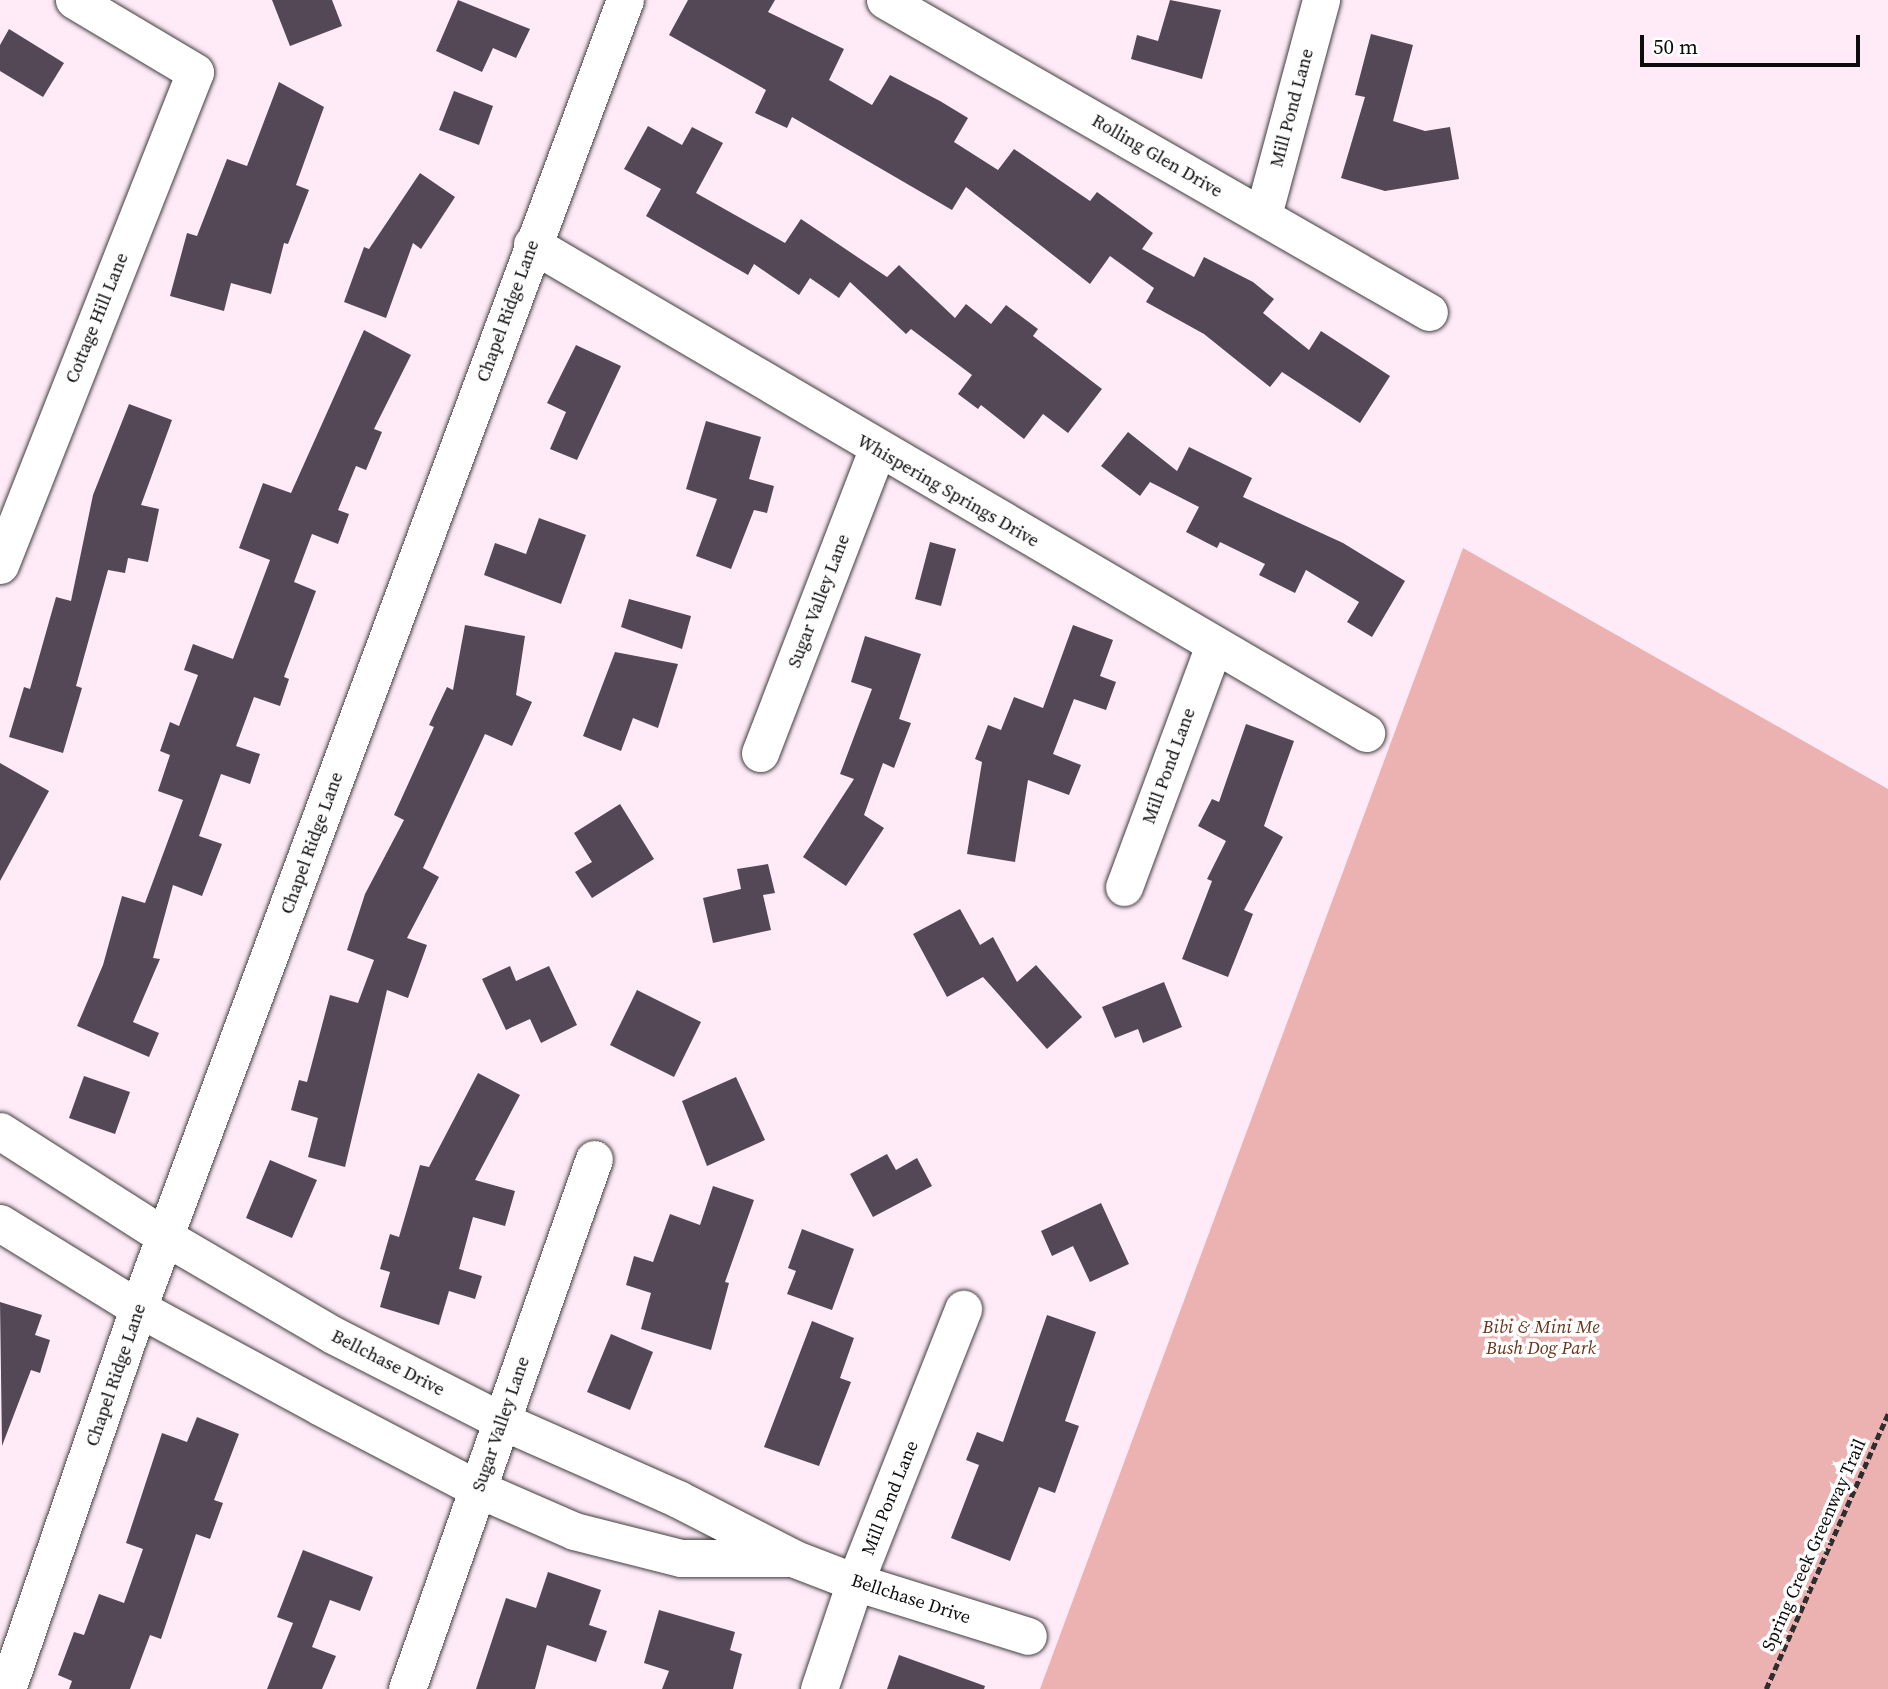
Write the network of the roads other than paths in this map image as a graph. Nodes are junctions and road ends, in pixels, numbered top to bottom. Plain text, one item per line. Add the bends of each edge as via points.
1 (74, 0) edge
2 (625, 0) edge
3 (1321, 0) edge
4 (901, 5) edge
5 (1263, 215) junction
6 (532, 244) junction
7 (1429, 312) dead end
8 (877, 450) junction
9 (0, 565) edge
10 (1214, 645) junction
11 (1366, 733) dead end
12 (760, 753) dead end
13 (1124, 887) dead end
14 (0, 1131) edge
15 (594, 1159) dead end
16 (0, 1223) edge
17 (167, 1238) junction
18 (138, 1308) junction
19 (963, 1309) dead end
20 (502, 1421) junction
21 (478, 1489) junction
22 (795, 1559) junction
23 (855, 1582) junction
24 (1028, 1636) dead end
25 (7, 1689) edge
26 (407, 1689) edge
27 (820, 1689) edge

1 - 9 street, Cottage Hill Lane via 195,72
2 - 6 street, Chapel Ridge Lane
3 - 5 street, Mill Pond Lane
4 - 5 street, Rolling Glen Drive
5 - 7 street, Rolling Glen Drive
6 - 8 street, Whispering Springs Drive
6 - 17 street, Chapel Ridge Lane
8 - 10 street, Whispering Springs Drive
8 - 12 street, Sugar Valley Lane
10 - 11 street, Whispering Springs Drive
10 - 13 street, Mill Pond Lane
14 - 17 street, Bellchase Drive
15 - 20 street, Sugar Valley Lane
16 - 18 street, Bellchase Drive
17 - 18 street, Chapel Ridge Lane
17 - 20 street, Bellchase Drive via 333,1335
18 - 21 street, Bellchase Drive
18 - 25 street, Chapel Ridge Lane
19 - 23 street, Mill Pond Lane
20 - 21 street, Sugar Valley Lane
20 - 22 street, Bellchase Drive via 678,1499
21 - 22 street, Bellchase Drive via 574,1531 681,1558
21 - 26 street, Sugar Valley Lane
22 - 23 street, Bellchase Drive
23 - 24 street, Bellchase Drive
23 - 27 street, Mill Pond Lane

